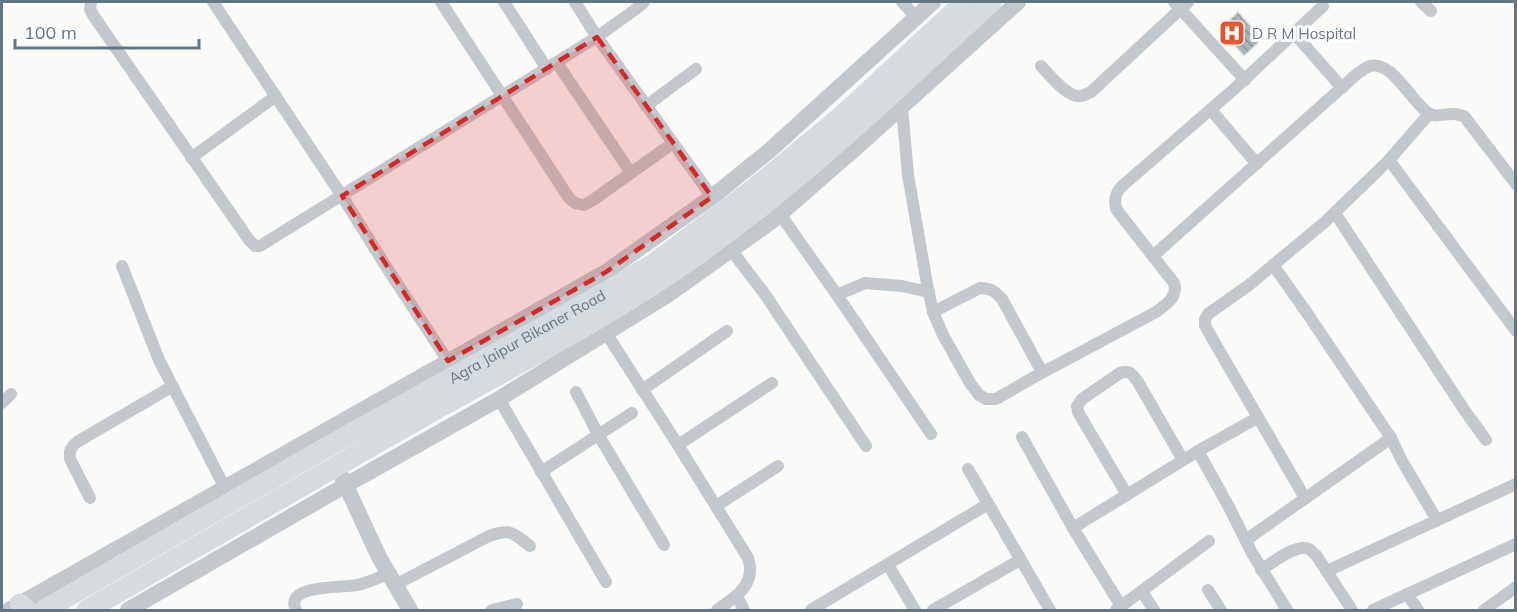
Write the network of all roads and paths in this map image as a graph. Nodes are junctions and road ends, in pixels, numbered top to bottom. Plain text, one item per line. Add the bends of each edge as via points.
1 (92, 2) edge
2 (213, 2) edge
3 (504, 2) edge
4 (575, 2) edge
5 (644, 2) edge
6 (902, 2) edge
7 (933, 2) edge
8 (965, 2) edge
9 (992, 2) edge
10 (1018, 2) edge
11 (1421, 2) edge
12 (445, 3) edge
13 (1181, 4) edge
14 (1323, 6) dead end
15 (1431, 11) dead end
16 (916, 17) junction
17 (1294, 33) junction
18 (597, 37) junction
19 (552, 66) junction
20 (1041, 66) dead end
21 (696, 69) dead end
22 (1245, 80) junction
23 (1342, 88) junction
24 (276, 96) junction
25 (503, 96) junction
26 (646, 105) junction
27 (902, 107) junction
28 (1211, 110) junction
29 (1429, 114) junction
30 (673, 143) junction
31 (191, 158) junction
32 (1389, 160) junction
33 (1257, 164) junction
34 (631, 173) junction
35 (1515, 184) edge
36 (342, 196) junction
37 (712, 197) junction
38 (1335, 213) junction
39 (780, 214) junction
40 (731, 250) junction
41 (1153, 256) junction
42 (1273, 265) junction
43 (122, 266) dead end
44 (929, 292) junction
45 (837, 295) junction
46 (933, 312) junction
47 (727, 331) dead end
48 (1515, 331) edge
49 (606, 333) junction
50 (448, 361) junction
51 (1042, 372) junction
52 (772, 383) dead end
53 (172, 386) junction
54 (413, 390) junction
55 (642, 390) junction
56 (576, 392) dead end
57 (499, 399) junction
58 (632, 413) dead end
59 (1257, 418) junction
60 (931, 434) dead end
61 (599, 435) junction
62 (1022, 437) dead end
63 (1391, 438) junction
64 (1486, 440) dead end
65 (678, 445) junction
66 (866, 446) dead end
67 (327, 447) junction
68 (1198, 451) junction
69 (1183, 460) junction
70 (337, 465) junction
71 (778, 466) dead end
72 (968, 470) dead end
73 (541, 472) junction
74 (1515, 484) edge
75 (346, 485) junction
76 (225, 488) junction
77 (1127, 495) junction
78 (90, 498) dead end
79 (1305, 498) junction
80 (988, 504) junction
81 (716, 506) junction
82 (1437, 520) junction
83 (1073, 528) junction
84 (1245, 540) junction
85 (1209, 541) dead end
86 (1515, 544) edge
87 (664, 545) dead end
88 (530, 546) dead end
89 (1020, 560) junction
90 (888, 565) junction
91 (1262, 570) junction
92 (1327, 572) junction
93 (392, 579) junction
94 (606, 582) dead end
95 (1515, 587) edge
96 (1208, 590) dead end
97 (1142, 592) junction
98 (1407, 594) junction
99 (737, 596) junction
100 (516, 604) dead end
101 (18, 608) edge
102 (1118, 608) edge
103 (44, 610) edge
104 (87, 610) edge
105 (128, 610) edge
106 (296, 610) edge
107 (410, 610) edge
108 (492, 610) edge
109 (717, 610) edge
110 (744, 610) edge
111 (811, 610) edge
112 (915, 610) edge
113 (933, 610) edge
114 (1050, 610) edge
115 (1154, 610) edge
116 (1221, 610) edge
117 (1287, 610) edge
118 (1352, 610) edge
119 (1373, 610) edge
120 (1418, 610) edge
121 (1484, 610) edge

1 - 31 street via 93,15
2 - 24 street
3 - 19 street
4 - 18 street
5 - 18 street
6 - 16 street
7 - 16 street
8 - 54 highway, Agra Jaipur Bikaner Road via 843,115 655,263
9 - 70 highway, Agra Jaipur Bikaner Road via 858,125 708,247 612,310
10 - 27 street
11 - 15 street
12 - 25 street
13 - 20 street via 1091,92 1072,96
13 - 22 street
14 - 17 street
16 - 37 street via 769,151
17 - 22 street
17 - 23 street
18 - 19 street
18 - 26 street
19 - 25 street
19 - 34 street
21 - 26 street
22 - 28 street
23 - 29 street via 1370,66 1380,66 1388,69
23 - 33 street
24 - 31 street
24 - 36 street
25 - 34 street via 575,203 584,205
25 - 36 street
26 - 30 street
27 - 39 street
27 - 44 street via 908,175
28 - 33 street
28 - 41 street via 1116,193 1116,209
29 - 32 street
29 - 35 street via 1464,116
30 - 34 street
30 - 37 street
31 - 36 street via 255,246
32 - 38 street
32 - 48 street
33 - 41 street
36 - 50 street
37 - 50 street via 606,272
38 - 42 street
38 - 64 street
39 - 40 street
39 - 45 street
40 - 49 street
40 - 66 street
41 - 51 street via 1176,288 1170,301
42 - 59 street via 1205,319 1205,326
42 - 63 street
43 - 53 street
44 - 45 street via 865,283
44 - 46 street
45 - 60 street
46 - 51 street via 980,288 988,288 1002,299
46 - 51 street via 970,383 986,399 996,399
47 - 55 street
49 - 55 street
49 - 57 street
50 - 54 street
52 - 65 street
53 - 76 street
53 - 78 street via 74,445 70,459
54 - 67 highway, Agra Jaipur Bikaner Road
54 - 76 street
55 - 65 street
56 - 61 street
57 - 73 street
57 - 75 street
58 - 61 street
59 - 68 street
59 - 79 street
61 - 73 street
61 - 87 street
62 - 83 street
63 - 79 street
63 - 82 street
65 - 81 street
67 - 70 street
67 - 103 highway, Agra Jaipur Bikaner Road
68 - 69 street
68 - 84 street
69 - 77 street
69 - 77 street via 1132,373 1120,373 1077,406
70 - 75 street
70 - 104 highway, Agra Jaipur Bikaner Road
71 - 81 street
72 - 80 street
73 - 94 street
74 - 82 street
75 - 93 street
75 - 105 street
76 - 101 street
77 - 83 street
79 - 84 street
80 - 89 street
80 - 90 street
81 - 99 street via 751,567 746,585
82 - 92 street
83 - 102 street
84 - 91 street
85 - 97 street
86 - 98 street
88 - 93 street via 513,533 500,532
89 - 113 street
89 - 114 street
90 - 111 street
90 - 112 street
91 - 92 street via 1292,550 1308,548
91 - 117 street
92 - 118 street
93 - 106 street via 304,593 296,597
93 - 107 street
95 - 121 street
96 - 116 street
97 - 102 street
97 - 115 street
98 - 119 street
98 - 120 street
99 - 109 street
99 - 110 street
100 - 108 street

